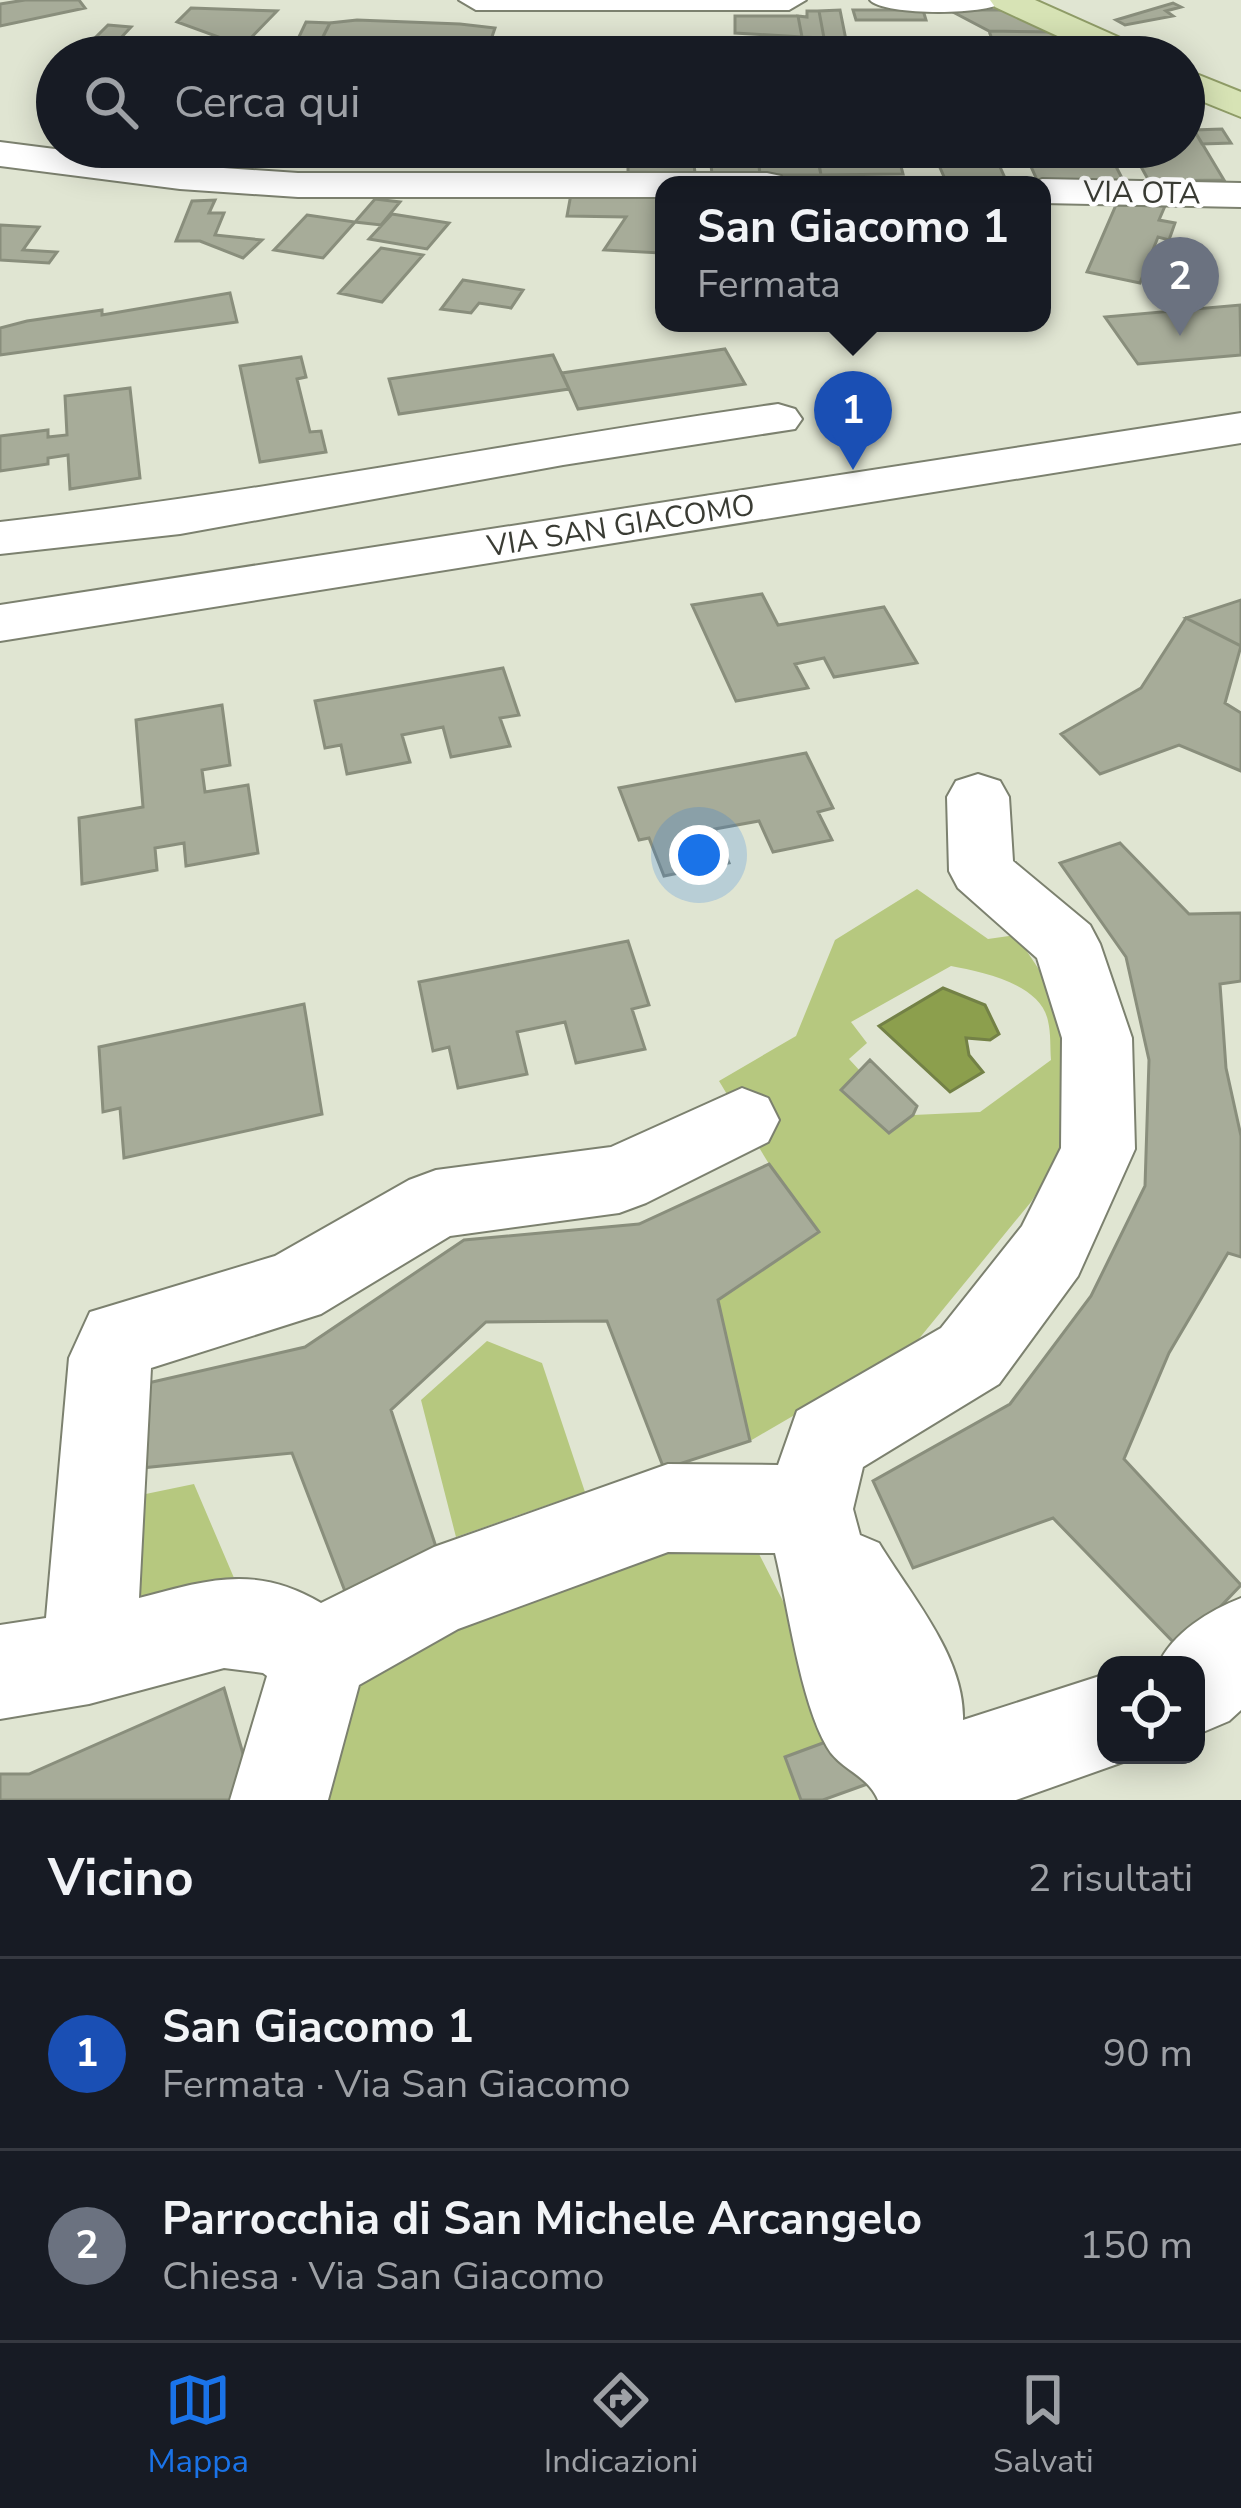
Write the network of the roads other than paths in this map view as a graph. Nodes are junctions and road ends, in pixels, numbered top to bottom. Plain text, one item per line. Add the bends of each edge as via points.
1 (476, 0) edge
2 (789, 0) edge
3 (887, 0) edge
4 (990, 0) edge
5 (1006, 0) edge
6 (1086, 36) edge
7 (1205, 91) edge
8 (1241, 106) edge
9 (0, 154) edge
10 (36, 154) edge
11 (235, 168) edge
12 (655, 185) edge
13 (1051, 191) edge
14 (1241, 195) edge
15 (778, 419) dead end
16 (1241, 428) edge
17 (0, 538) edge
18 (0, 623) edge
19 (978, 796) dead end
20 (742, 1120) dead end
21 (809, 1509) junction
22 (1241, 1644) edge
23 (320, 1655) junction
24 (88, 1658) junction
25 (0, 1672) edge
26 (1205, 1679) edge
27 (1097, 1725) edge
28 (920, 1780) edge
29 (279, 1800) edge

1 - 2 street
3 - 4 street
5 - 6 main road
7 - 8 main road
9 - 10 street
11 - 12 street via 298,185
13 - 14 street, VIA OTA
15 - 17 street via 180,518
16 - 18 street, VIA SAN GIACOMO
19 - 21 street via 982,871 1066,944 1097,1038 1098,1149 1050,1251 970,1357 827,1441
20 - 24 street via 619,1179 436,1204 293,1288 119,1339 110,1358
21 - 23 street via 668,1508 434,1592
21 - 28 street via 862,1717
22 - 26 street
23 - 24 street via 277,1629 224,1622
23 - 29 street
24 - 25 street
27 - 28 street

